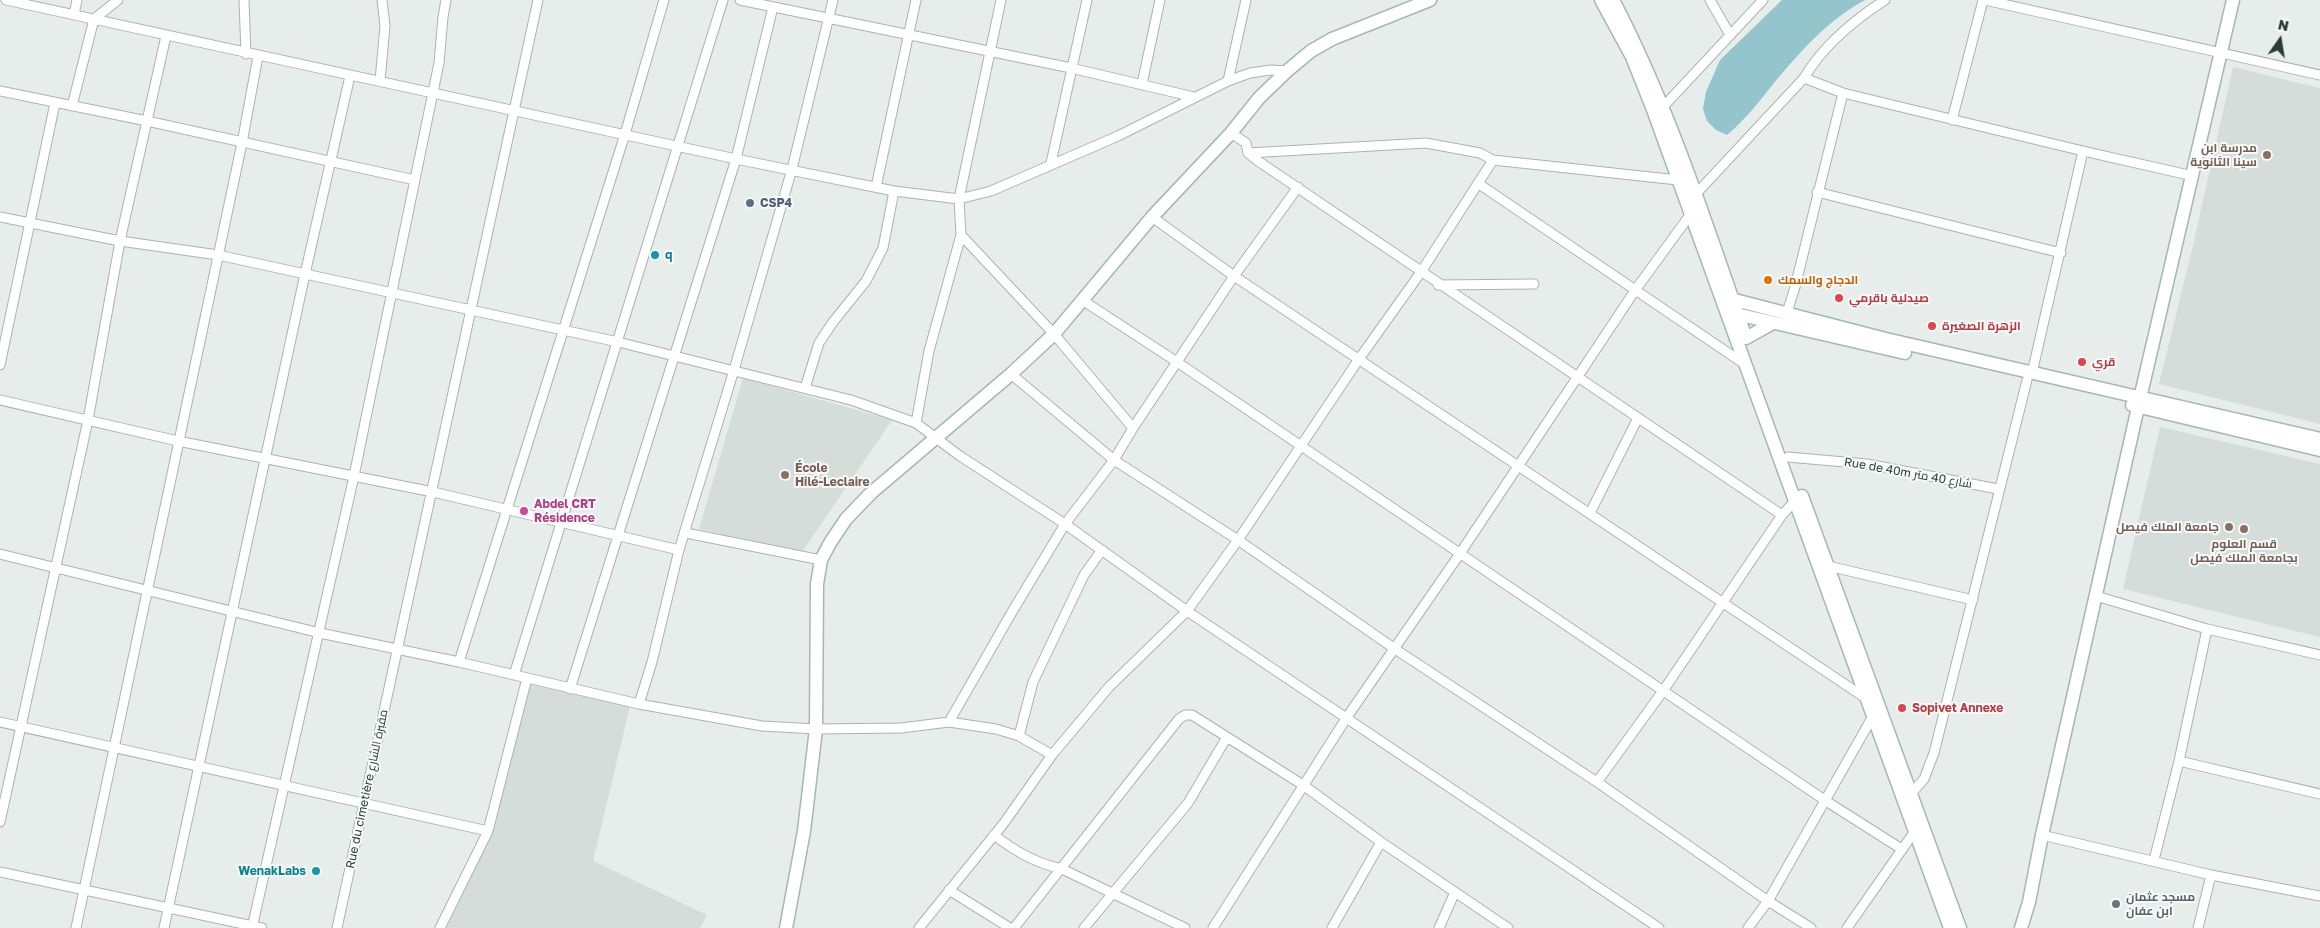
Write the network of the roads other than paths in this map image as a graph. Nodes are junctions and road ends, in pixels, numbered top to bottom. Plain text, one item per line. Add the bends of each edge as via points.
1 (6, 0) edge
2 (77, 0) edge
3 (118, 0) edge
4 (244, 0) edge
5 (382, 0) edge
6 (446, 0) edge
7 (538, 0) edge
8 (664, 0) edge
9 (723, 0) edge
10 (740, 0) edge
11 (832, 0) edge
12 (916, 0) edge
13 (1001, 0) edge
14 (1087, 0) edge
15 (1160, 0) edge
16 (1246, 0) edge
17 (1430, 0) edge
18 (1601, 0) edge
19 (1613, 0) edge
20 (1710, 0) edge
21 (1763, 0) edge
22 (1885, 0) edge
23 (1984, 0) edge
24 (2233, 0) edge
25 (773, 7) junction
26 (74, 15) junction
27 (828, 18) junction
28 (94, 19) junction
29 (1730, 35) junction
30 (166, 36) junction
31 (908, 36) junction
32 (990, 51) junction
33 (246, 54) junction
34 (2220, 54) junction
35 (258, 56) junction
36 (1072, 68) junction
37 (1287, 71) junction
38 (2320, 75) edge
39 (350, 76) junction
40 (1804, 78) junction
41 (380, 81) junction
42 (1228, 81) junction
43 (1142, 84) junction
44 (0, 92) edge
45 (432, 93) junction
46 (1843, 93) junction
47 (1194, 97) junction
48 (55, 103) junction
49 (72, 106) junction
50 (1663, 107) junction
51 (515, 110) junction
52 (1952, 120) junction
53 (148, 121) junction
54 (1231, 133) junction
55 (625, 134) junction
56 (242, 143) junction
57 (678, 146) junction
58 (2083, 151) junction
59 (1248, 153) junction
60 (736, 159) junction
61 (1493, 160) junction
62 (330, 161) junction
63 (1051, 163) junction
64 (792, 170) junction
65 (2193, 176) junction
66 (415, 180) junction
67 (1678, 180) junction
68 (1479, 184) junction
69 (876, 187) junction
70 (1298, 187) junction
71 (894, 191) junction
72 (1817, 192) junction
73 (1694, 196) junction
74 (959, 199) junction
75 (1690, 215) junction
76 (0, 217) edge
77 (1152, 217) junction
78 (29, 222) junction
79 (961, 235) junction
80 (120, 241) junction
81 (2061, 253) junction
82 (218, 256) junction
83 (1421, 272) junction
84 (305, 274) junction
85 (1234, 276) junction
86 (1438, 284) junction
87 (1534, 284) dead end
88 (1636, 289) junction
89 (392, 292) junction
90 (1727, 298) junction
91 (1082, 300) junction
92 (472, 310) junction
93 (1732, 313) junction
94 (1787, 313) junction
95 (1773, 323) junction
96 (563, 331) junction
97 (1054, 334) junction
98 (1746, 338) junction
99 (618, 342) junction
100 (675, 355) junction
101 (1359, 359) junction
102 (1177, 362) junction
103 (0, 364) edge
104 (1746, 365) junction
105 (734, 370) junction
106 (1011, 374) junction
107 (1577, 376) junction
108 (2029, 376) junction
109 (805, 388) junction
110 (0, 400) edge
111 (2139, 403) junction
112 (1638, 418) junction
113 (88, 420) junction
114 (916, 423) junction
115 (1133, 428) junction
116 (937, 437) junction
117 (2320, 439) edge
118 (178, 441) junction
119 (1301, 446) junction
120 (2320, 450) edge
121 (1788, 457) junction
122 (265, 460) junction
123 (1114, 460) junction
124 (1518, 466) junction
125 (354, 476) junction
126 (1998, 489) junction
127 (433, 492) junction
128 (1795, 501) junction
129 (506, 510) junction
130 (1590, 513) junction
131 (1782, 515) junction
132 (561, 524) junction
133 (1065, 524) junction
134 (686, 533) junction
135 (618, 536) junction
136 (1238, 540) junction
137 (679, 550) junction
138 (1102, 550) junction
139 (0, 554) edge
140 (1459, 555) junction
141 (821, 560) junction
142 (55, 566) junction
143 (1828, 566) junction
144 (147, 590) junction
145 (2096, 596) junction
146 (1973, 600) junction
147 (1724, 602) junction
148 (232, 610) junction
149 (1187, 611) junction
150 (2207, 629) junction
151 (320, 633) junction
152 (1395, 649) junction
153 (398, 650) junction
154 (2320, 655) edge
155 (459, 662) junction
156 (514, 675) junction
157 (526, 678) junction
158 (570, 690) junction
159 (1663, 691) junction
160 (1867, 699) junction
161 (639, 704) junction
162 (1873, 716) junction
163 (1347, 717) junction
164 (0, 722) edge
165 (949, 722) junction
166 (20, 727) junction
167 (816, 729) junction
168 (1019, 736) junction
169 (1227, 737) junction
170 (113, 747) junction
171 (1052, 755) junction
172 (2180, 761) junction
173 (198, 766) junction
174 (1597, 782) junction
175 (1304, 785) junction
176 (284, 786) junction
177 (1911, 794) junction
178 (2320, 794) edge
179 (1826, 801) junction
180 (363, 804) junction
181 (0, 822) edge
182 (488, 831) junction
183 (1915, 831) junction
184 (994, 835) junction
185 (2042, 835) junction
186 (1381, 842) junction
187 (1900, 848) junction
188 (2154, 860) junction
189 (1062, 869) junction
190 (0, 872) edge
191 (2211, 875) junction
192 (949, 890) junction
193 (84, 891) junction
194 (1455, 892) junction
195 (1112, 895) junction
196 (2320, 896) edge
197 (1768, 901) junction
198 (168, 907) junction
199 (2028, 907) junction
200 (256, 927) edge
201 (76, 928) edge
202 (164, 928) edge
203 (338, 928) edge
204 (440, 928) edge
205 (786, 928) edge
206 (919, 928) edge
207 (1012, 928) edge
208 (1084, 928) edge
209 (1185, 928) edge
210 (1213, 928) edge
211 (1332, 928) edge
212 (1439, 928) edge
213 (1508, 928) edge
214 (1659, 928) edge
215 (1748, 928) edge
216 (1811, 928) edge
217 (1846, 928) edge
218 (1950, 928) edge
219 (1960, 928) edge
220 (2021, 928) edge
221 (2026, 928) edge
222 (2198, 928) edge

1 - 26 street
2 - 26 street
3 - 28 street
4 - 33 street
5 - 41 street via 385,26
6 - 45 street
7 - 51 street, Rue du cimetière مقبرة الشارع
8 - 55 street
9 - 57 street
10 - 25 street
11 - 27 street
12 - 31 street
13 - 32 street
14 - 36 street
15 - 43 street
16 - 42 street
17 - 37 street via 1332,39
18 - 67 street via 1632,56
19 - 50 street via 1634,39
20 - 29 street
21 - 29 street
22 - 40 street via 1863,14 1832,42
23 - 34 street
23 - 52 street
24 - 34 street
25 - 27 street
25 - 60 street
26 - 28 street
27 - 31 street
27 - 64 street
28 - 30 street
28 - 49 street
29 - 50 street
30 - 33 street
30 - 53 street
31 - 32 street
31 - 69 street
32 - 36 street
32 - 74 street
33 - 35 street
34 - 38 street
34 - 65 street
35 - 39 street
35 - 56 street
36 - 43 street
36 - 63 street
37 - 42 street via 1250,73
37 - 54 street via 1259,98
39 - 41 street
39 - 62 street
40 - 46 street
40 - 73 street
41 - 45 street
42 - 47 street
43 - 47 street
44 - 48 street
45 - 51 street
45 - 66 street
46 - 52 street
46 - 72 street
47 - 63 street via 1118,136
48 - 49 street
48 - 78 street
49 - 53 street
50 - 73 street
51 - 55 street
51 - 92 street, Rue du cimetière مقبرة الشارع
52 - 58 street
53 - 56 street
53 - 80 street
54 - 59 street via 1246,144
54 - 77 street
55 - 57 street
55 - 96 street
56 - 62 street
56 - 82 street
57 - 60 street
57 - 99 street
58 - 65 street
58 - 81 street
59 - 61 street via 1426,143 1480,153
59 - 70 street
60 - 64 street
60 - 100 street
61 - 67 street
61 - 68 street
62 - 66 street
62 - 84 street
63 - 74 street via 991,191
64 - 69 street
64 - 105 street
65 - 111 street
66 - 89 street
67 - 75 street
68 - 83 street
68 - 88 street
69 - 71 street
70 - 83 street
70 - 85 street
71 - 74 street
71 - 109 street via 883,248 866,281 819,343
72 - 81 street
72 - 94 street
73 - 90 street
74 - 79 street
75 - 88 street
75 - 90 street
76 - 78 street
77 - 85 street
77 - 91 street
78 - 80 street
78 - 103 street
79 - 97 street
79 - 114 street via 928,351
80 - 82 street
80 - 113 street
81 - 108 street
82 - 84 street
82 - 118 street
83 - 86 street
83 - 101 street
84 - 89 street
84 - 122 street
85 - 101 street
85 - 102 street
86 - 87 street
86 - 107 street
88 - 104 street
88 - 107 street
89 - 92 street
89 - 125 street
90 - 93 street
90 - 94 street
91 - 97 street
91 - 102 street
92 - 96 street
92 - 127 street, Rue du cimetière مقبرة الشارع
93 - 95 street
93 - 98 street
93 - 104 street
94 - 108 street
95 - 98 street
95 - 108 street
96 - 99 street
96 - 129 street
97 - 106 street
97 - 115 street
98 - 121 street
99 - 100 street
99 - 132 street
100 - 105 street
100 - 135 street
101 - 119 street
101 - 124 street
102 - 115 street
102 - 119 street
104 - 128 street
105 - 109 street
105 - 134 street
106 - 116 street
106 - 123 street
107 - 112 street
107 - 124 street
108 - 111 street
108 - 126 street
109 - 114 street
110 - 113 street
111 - 117 street
111 - 120 street
111 - 145 street
112 - 130 street
112 - 131 street
113 - 118 street
113 - 142 street
114 - 116 street
115 - 123 street
116 - 133 street via 960,456
116 - 141 street via 860,503
118 - 122 street
118 - 144 street
119 - 136 street
119 - 140 street
121 - 126 street, Rue de 40m شارع 40 متر via 1867,464
121 - 143 street
122 - 125 street
122 - 148 street
123 - 133 street
123 - 136 street
124 - 130 street
124 - 140 street
125 - 127 street
125 - 151 street
126 - 146 street
127 - 129 street
127 - 153 street, Rue du cimetière مقبرة الشارع
128 - 131 street
128 - 160 street
129 - 132 street
129 - 155 street
130 - 147 street
131 - 147 street
132 - 135 street
132 - 156 street
133 - 138 street
133 - 165 street
134 - 137 street
134 - 141 street
135 - 137 street
135 - 158 street
136 - 149 street
136 - 152 street
137 - 161 street
138 - 149 street
138 - 168 street via 1084,575 1032,682
139 - 142 street
140 - 152 street
140 - 159 street
141 - 167 street via 817,584
142 - 144 street
142 - 166 street
143 - 146 street
143 - 177 street
144 - 148 street
144 - 170 street
145 - 150 street
145 - 185 street
146 - 177 street via 1934,753 1924,779
147 - 159 street
147 - 160 street
148 - 151 street
148 - 173 street
149 - 163 street
149 - 171 street via 1109,687
150 - 154 street
150 - 172 street
151 - 153 street
151 - 176 street
152 - 163 street
152 - 174 street
153 - 155 street
153 - 180 street, Rue du cimetière مقبرة الشارع
155 - 156 street
156 - 157 street
157 - 158 street
157 - 182 street
158 - 161 street
159 - 174 street
159 - 179 street
160 - 162 street
161 - 167 street via 762,726
162 - 179 street
162 - 183 street
163 - 175 street
163 - 214 street
164 - 166 street
165 - 167 street via 902,728
165 - 168 street
166 - 170 street
166 - 181 street
167 - 205 street via 804,831
168 - 171 street
169 - 175 street
169 - 189 street via 1192,715 1179,719
169 - 195 street via 1188,803
170 - 173 street
170 - 193 street
171 - 184 street
172 - 178 street
172 - 188 street
173 - 176 street
173 - 198 street
174 - 197 street
175 - 186 street
175 - 210 street
176 - 180 street
176 - 200 street
177 - 219 street
179 - 187 street
179 - 197 street
180 - 182 street
180 - 203 street, Rue du cimetière مقبرة الشارع
182 - 204 street
183 - 187 street
183 - 218 street
184 - 189 street via 1017,852 1043,865
184 - 192 street
185 - 188 street
185 - 199 street
186 - 194 street
186 - 211 street
187 - 217 street
188 - 191 street
189 - 195 street
189 - 207 street
190 - 193 street
191 - 196 street
191 - 222 street
192 - 206 street
192 - 207 street
193 - 198 street
193 - 201 street
194 - 212 street
194 - 213 street
195 - 208 street
195 - 209 street
197 - 215 street
197 - 216 street
198 - 200 street
198 - 202 street
199 - 220 street
199 - 221 street

